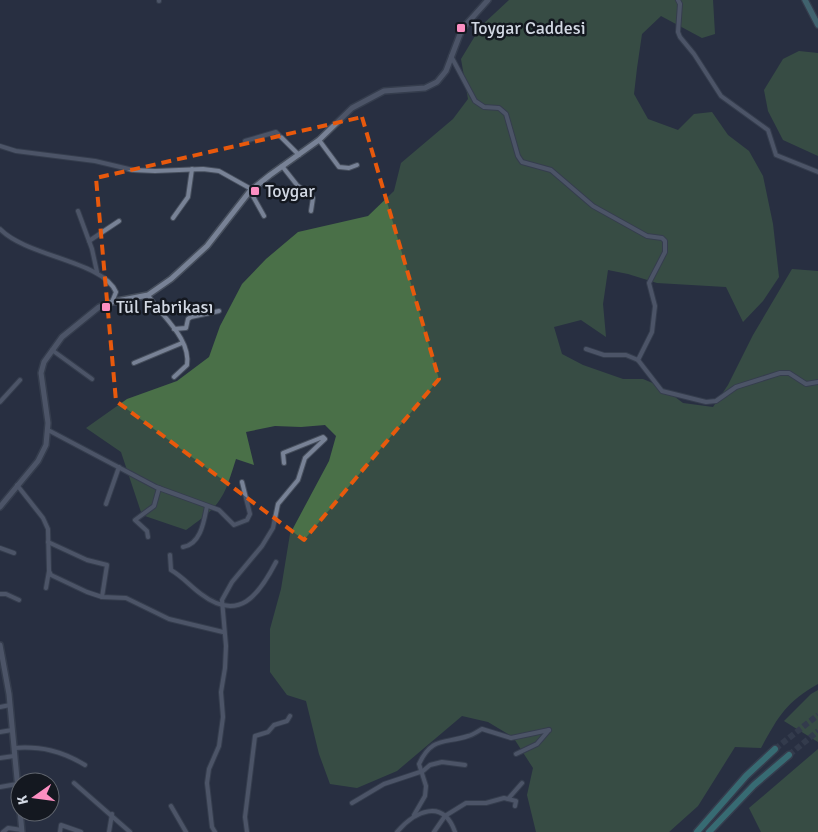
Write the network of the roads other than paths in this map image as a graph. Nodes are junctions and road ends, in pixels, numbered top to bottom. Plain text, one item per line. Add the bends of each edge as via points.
1 (488, 0) edge
2 (678, 0) edge
3 (805, 0) edge
4 (818, 25) edge
5 (451, 56) junction
6 (319, 140) junction
7 (245, 141) dead end
8 (0, 146) edge
9 (299, 155) junction
10 (357, 165) dead end
11 (282, 166) junction
12 (192, 169) junction
13 (818, 172) edge
14 (251, 190) junction
15 (78, 211) dead end
16 (310, 211) dead end
17 (264, 216) dead end
18 (173, 218) dead end
19 (119, 221) dead end
20 (0, 229) edge
21 (89, 241) junction
22 (97, 272) junction
23 (148, 295) junction
24 (112, 302) junction
25 (219, 311) dead end
26 (174, 329) junction
27 (182, 342) junction
28 (586, 349) dead end
29 (52, 350) junction
30 (638, 360) junction
31 (134, 362) dead end
32 (174, 377) dead end
33 (92, 379) dead end
34 (20, 380) dead end
35 (818, 382) edge
36 (0, 402) edge
37 (48, 430) junction
38 (284, 463) dead end
39 (119, 467) junction
40 (242, 482) dead end
41 (16, 485) junction
42 (159, 488) junction
43 (106, 504) dead end
44 (207, 506) junction
45 (0, 507) edge
46 (148, 537) dead end
47 (48, 542) junction
48 (183, 547) dead end
49 (0, 548) edge
50 (14, 553) dead end
51 (170, 555) dead end
52 (276, 562) dead end
53 (48, 571) junction
54 (46, 588) dead end
55 (0, 594) edge
56 (102, 597) junction
57 (19, 600) dead end
58 (221, 606) junction
59 (224, 632) junction
60 (0, 645) edge
61 (10, 705) junction
62 (0, 707) edge
63 (290, 716) dead end
64 (12, 730) junction
65 (0, 732) edge
66 (14, 748) junction
67 (775, 749) tunnel mouth
68 (516, 754) dead end
69 (789, 755) tunnel mouth
70 (14, 756) junction
71 (0, 758) edge
72 (85, 765) dead end
73 (465, 765) dead end
74 (16, 772) edge
75 (420, 772) junction
76 (74, 782) dead end
77 (522, 783) dead end
78 (508, 799) junction
79 (352, 803) dead end
80 (171, 806) dead end
81 (515, 806) dead end
82 (112, 814) junction
83 (414, 815) junction
84 (445, 816) junction
85 (22, 831) edge
86 (3, 832) edge
87 (60, 832) edge
88 (82, 832) edge
89 (109, 832) edge
90 (130, 832) edge
91 (186, 832) edge
92 (215, 832) edge
93 (247, 832) edge
94 (398, 832) edge
95 (434, 832) edge
96 (455, 832) edge
97 (697, 832) edge
98 (709, 832) edge

1 - 5 main road via 462,28
2 - 13 street via 680,37 721,96 768,130 776,155
3 - 4 main road
5 - 6 main road via 444,75 434,85 371,96 352,108
5 - 30 street via 475,101 484,107 499,108 506,114 522,162 551,170 593,206 644,235 665,241 665,252 649,283 655,306 652,332
6 - 9 main road
6 - 10 street via 339,167
7 - 9 street via 276,132
8 - 12 street via 133,170
9 - 11 main road
11 - 14 main road
11 - 16 street via 313,198
12 - 14 street via 219,171
12 - 18 street via 188,197
14 - 17 street
14 - 23 main road via 207,246
15 - 21 street
19 - 21 street
20 - 22 street via 16,242
21 - 22 street
22 - 24 street via 114,287
23 - 24 main road
23 - 26 street
24 - 29 main road via 77,324
25 - 26 street via 191,317 186,328
26 - 27 street
27 - 31 street
27 - 32 street via 187,351 187,365
28 - 30 street
29 - 33 street
29 - 37 main road via 43,365 41,378
30 - 35 street via 662,391 709,403 736,387 780,374 790,373 806,384
34 - 36 street
37 - 39 street
37 - 41 main road via 40,457
38 - 58 street via 283,453 323,437 325,439 305,458 298,480 278,504 273,528 225,592
39 - 42 street
39 - 43 street
40 - 44 street via 250,509 247,520 234,525 223,512
41 - 45 main road
41 - 47 street via 44,518
42 - 44 street
42 - 46 street via 154,506 135,520 147,531
44 - 48 street via 197,538
47 - 53 street
47 - 56 street via 87,560 107,565
49 - 50 street
51 - 58 street via 171,570
52 - 58 street via 259,592 249,602
53 - 54 street
53 - 56 street
55 - 57 street
56 - 59 street via 126,598 169,619
58 - 59 street
59 - 92 street via 223,716 219,746 207,783
60 - 61 main road
61 - 62 street
61 - 64 main road
63 - 93 street via 287,722 254,736 245,817
64 - 65 street
64 - 66 main road
66 - 70 main road
66 - 72 street via 46,749 66,754
67 - 97 highway via 746,776
68 - 75 street via 537,744 549,730 511,738 482,729 470,736 444,740 426,753 418,764
69 - 98 highway via 754,785
70 - 71 street
70 - 74 main road
73 - 75 street via 437,762
75 - 79 street via 384,784
75 - 83 street via 426,796
76 - 82 street
77 - 78 street
78 - 81 street via 516,801
78 - 84 street via 466,803
80 - 91 street
82 - 89 street
82 - 90 street
83 - 84 street via 432,812
83 - 94 street
84 - 95 street
84 - 96 street
85 - 86 street via 8,828
87 - 88 street via 61,825

